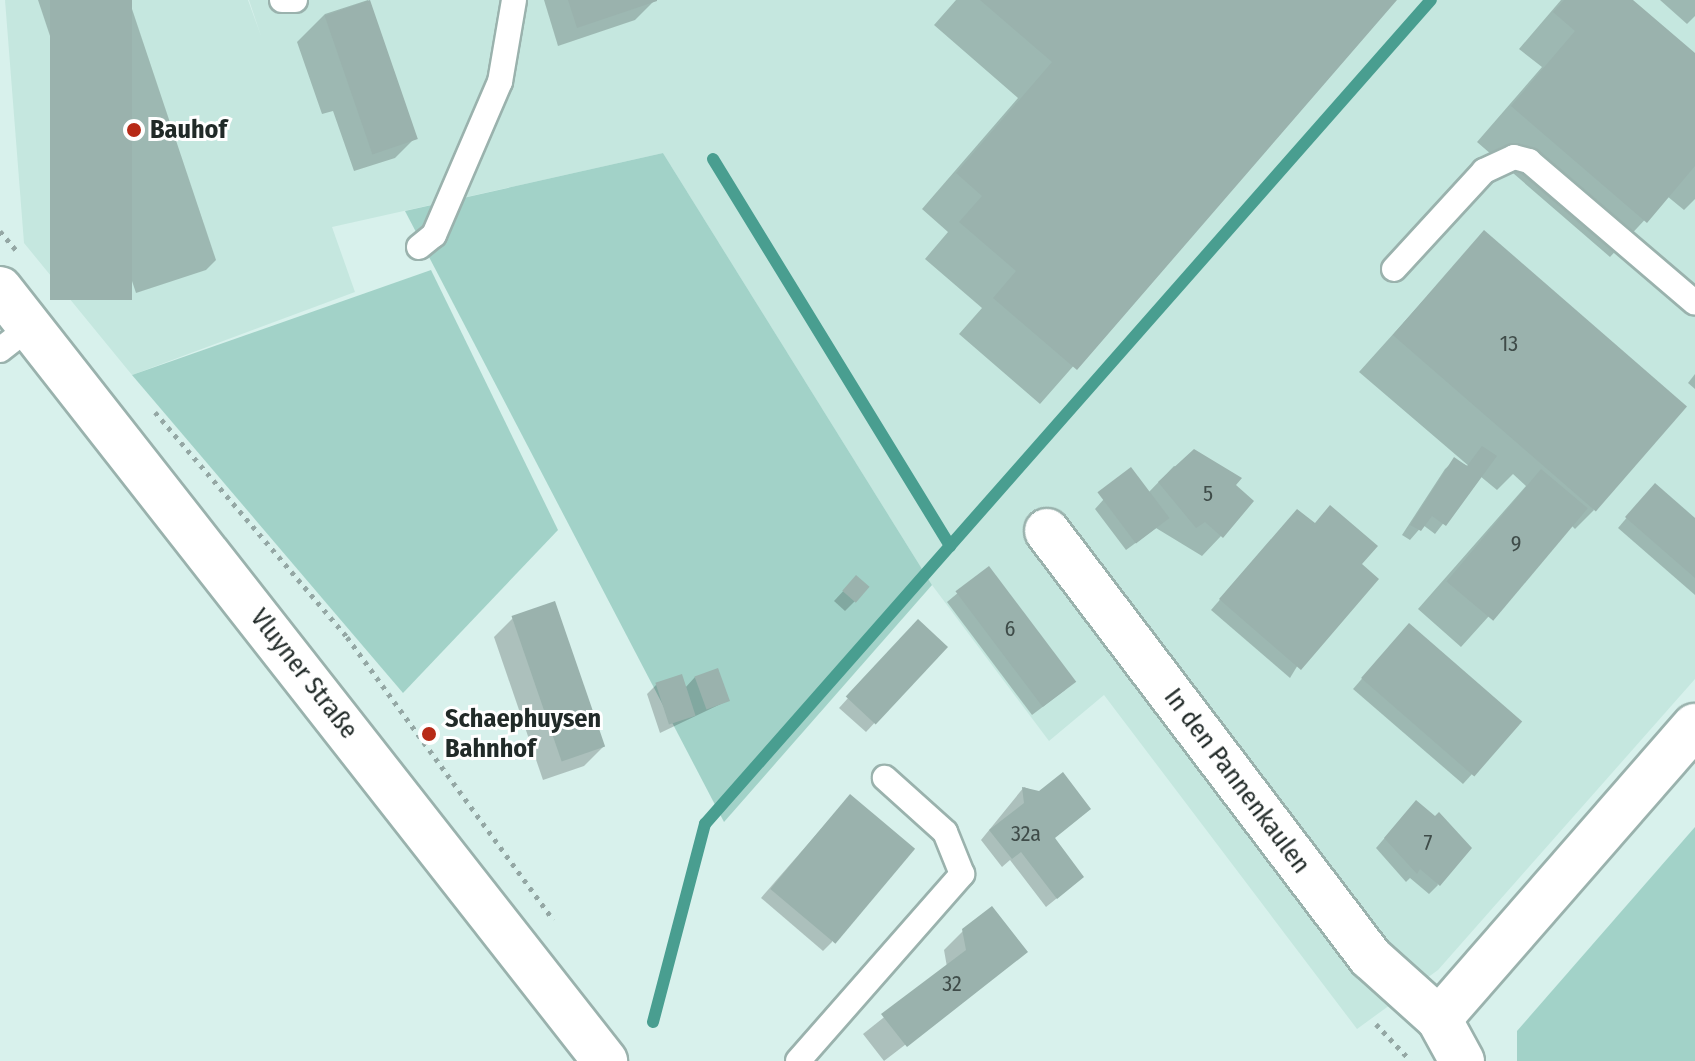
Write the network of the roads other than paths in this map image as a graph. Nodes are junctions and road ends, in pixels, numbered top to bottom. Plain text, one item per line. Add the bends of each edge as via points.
1 (282, 0) edge
2 (295, 0) edge
3 (514, 0) edge
4 (419, 247) dead end
5 (1394, 269) dead end
6 (10, 272) edge
7 (1695, 303) edge
8 (15, 338) edge
9 (1047, 531) dead end
10 (1695, 726) edge
11 (885, 778) dead end
12 (1439, 1019) junction
13 (605, 1061) edge
14 (798, 1061) edge
15 (1462, 1061) edge

1 - 2 lane
3 - 4 lane via 500,82 434,235
5 - 7 lane via 1494,162 1514,157 1529,161
6 - 8 street, Vluyner Straße
8 - 13 street, Vluyner Straße
9 - 12 street, In den Pannenkaulen via 1370,957
10 - 12 street
11 - 14 lane via 945,832 962,874
12 - 15 street, In den Pannenkaulen

